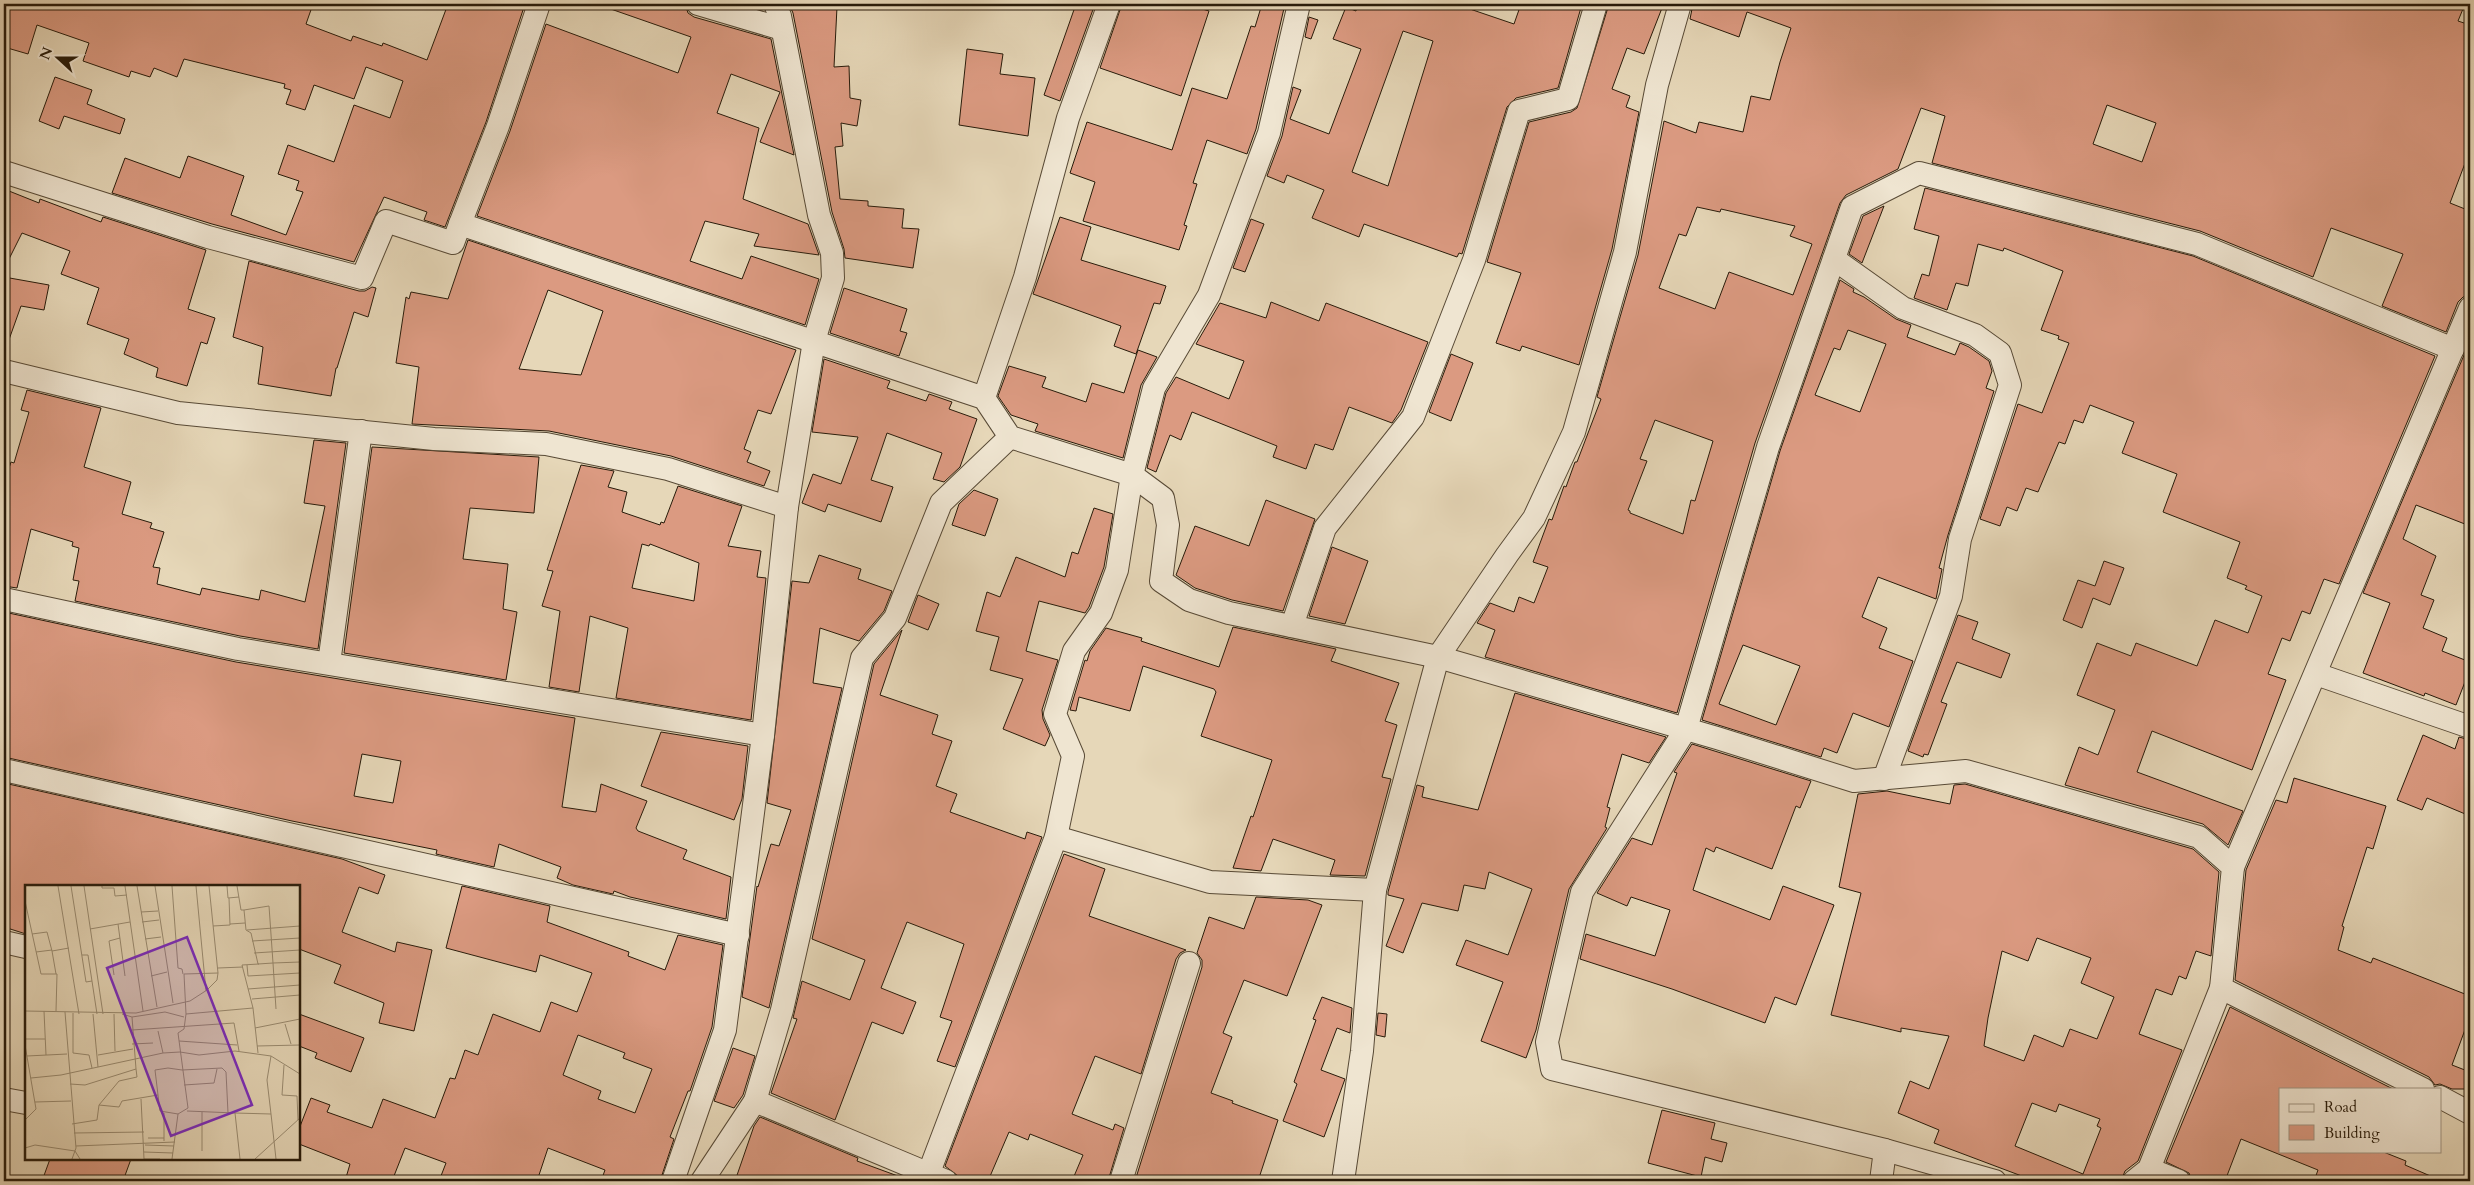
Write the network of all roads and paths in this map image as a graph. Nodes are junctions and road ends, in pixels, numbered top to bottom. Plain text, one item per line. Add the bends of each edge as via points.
1 (539, 4) edge
2 (698, 4) edge
3 (775, 4) edge
4 (1109, 4) edge
5 (1299, 4) edge
6 (1596, 4) edge
7 (1680, 4) edge
8 (782, 29) junction
9 (4, 172) edge
10 (460, 224) junction
11 (1834, 259) junction
12 (2470, 308) edge
13 (814, 342) junction
14 (2453, 349) junction
15 (4, 371) edge
16 (984, 398) junction
17 (361, 431) junction
18 (1010, 436) junction
19 (1132, 475) junction
20 (787, 507) junction
21 (4, 599) edge
22 (1292, 626) junction
23 (1438, 657) junction
24 (328, 664) junction
25 (2316, 674) junction
26 (2470, 727) edge
27 (1686, 729) junction
28 (763, 735) junction
29 (4, 770) edge
30 (1884, 779) junction
31 (1056, 838) junction
32 (2234, 867) junction
33 (1375, 890) junction
34 (738, 935) junction
35 (4, 942) edge
36 (25, 947) edge
37 (1189, 963) dead end
38 (2221, 988) junction
39 (2421, 1088) edge
40 (2442, 1099) edge
41 (4, 1100) edge
42 (755, 1101) junction
43 (25, 1103) edge
44 (2470, 1112) edge
45 (1885, 1150) junction
46 (2141, 1175) edge
47 (937, 1178) edge
48 (674, 1181) edge
49 (702, 1181) edge
50 (1121, 1181) edge
51 (1342, 1181) edge
52 (1880, 1181) edge
53 (1995, 1181) edge
54 (2180, 1181) edge

1 - 10 street via 498,126
2 - 8 street
3 - 8 street
4 - 16 street via 1068,118 1025,277
5 - 19 street via 1269,133 1209,295 1154,388
6 - 22 street via 1568,99 1519,111 1474,260 1413,418 1325,528
7 - 23 street via 1657,85 1625,252 1574,432 1534,518
8 - 13 street via 820,215 832,252 833,278
9 - 10 street via 208,237 362,278 386,221 453,243
10 - 13 street
11 - 14 street via 1852,206 1919,173 2197,244
11 - 27 street via 1768,447
11 - 30 street via 1903,308 1975,336 2000,353 2010,385 1960,539 1951,596
12 - 14 street
13 - 16 street
13 - 20 street
14 - 25 street
15 - 17 street via 178,413
16 - 18 street
17 - 20 street via 546,444 668,468
17 - 24 street
18 - 19 street
18 - 42 street via 941,503 895,618 862,658 782,1010
19 - 22 street via 1163,498 1168,525 1161,581 1189,600
19 - 31 street via 1117,570 1101,613 1074,651 1055,714 1073,756
20 - 28 street
21 - 24 street via 238,649
22 - 23 street
23 - 27 street
23 - 33 street
24 - 28 street
25 - 26 street
25 - 32 street
27 - 30 street via 1854,781
27 - 45 street via 1582,892 1547,1042 1552,1068
28 - 34 street
29 - 34 street
30 - 32 street via 1966,771 2199,836
31 - 33 street via 1210,882
31 - 47 street
32 - 38 street
33 - 51 street via 1362,1051
34 - 48 street via 724,1030
35 - 36 street
37 - 50 street
38 - 39 street
38 - 46 street
40 - 44 street
41 - 43 street
42 - 47 street
42 - 49 street
45 - 52 street
45 - 53 street
46 - 54 street

